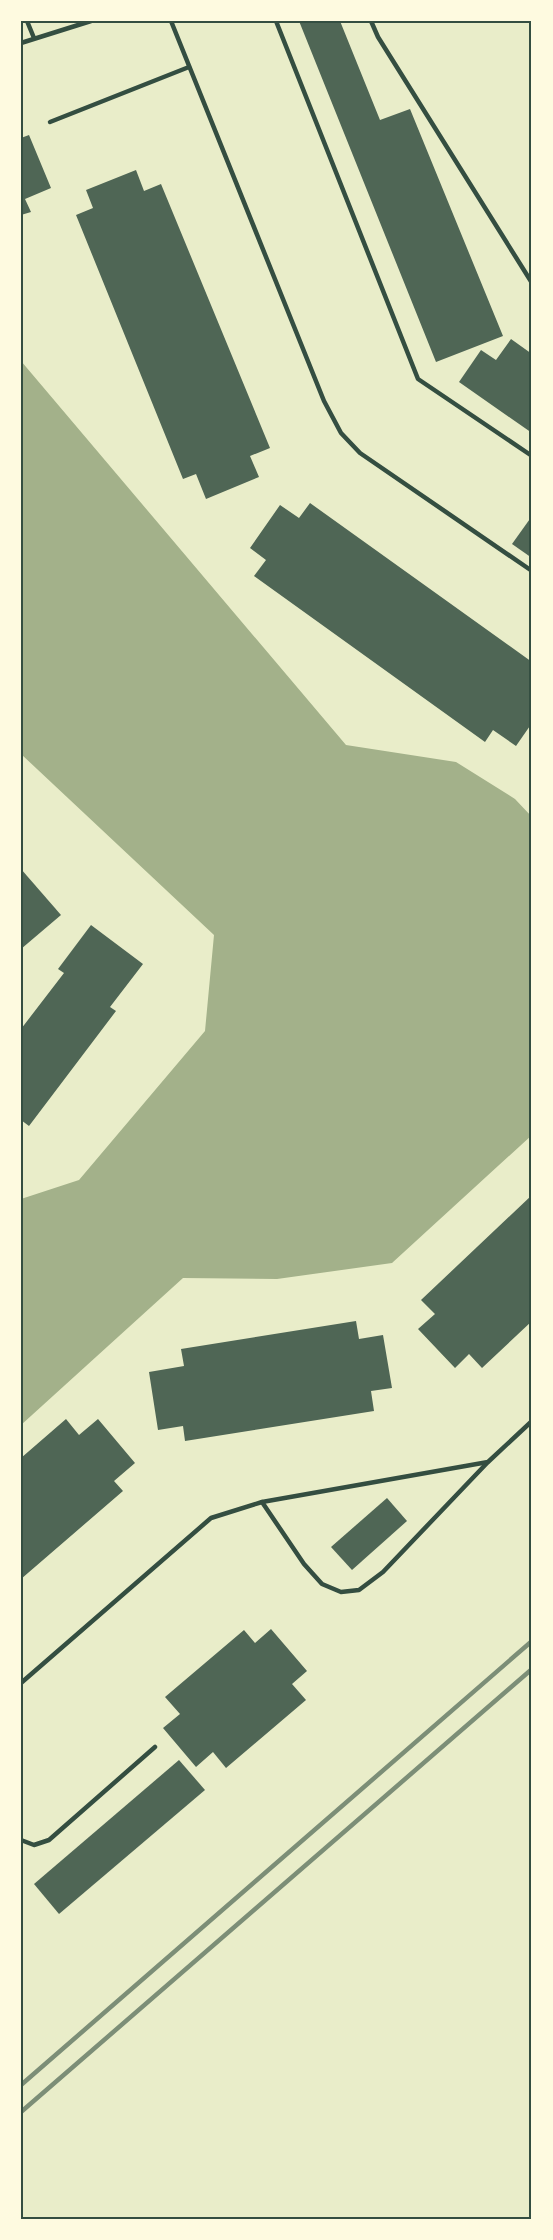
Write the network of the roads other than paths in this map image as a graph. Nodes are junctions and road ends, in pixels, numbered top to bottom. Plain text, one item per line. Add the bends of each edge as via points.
1 (27, 21) edge
2 (92, 21) edge
3 (171, 21) edge
4 (276, 21) edge
5 (371, 21) edge
6 (34, 38) junction
7 (21, 43) edge
8 (189, 67) junction
9 (50, 122) dead end
10 (532, 282) edge
11 (532, 456) edge
12 (532, 571) edge
13 (532, 1421) edge
14 (488, 1462) junction
15 (262, 1502) junction
16 (21, 1683) edge
17 (155, 1747) dead end
18 (21, 1840) edge

1 - 6 lane
2 - 6 lane
3 - 8 lane
4 - 11 lane via 418,379
5 - 10 lane
6 - 7 lane
8 - 9 lane
8 - 12 lane via 324,401 341,433 360,453
13 - 14 lane
14 - 15 lane
14 - 15 lane via 383,1572 359,1590 341,1592 322,1584
15 - 16 lane via 211,1518
17 - 18 lane via 49,1840 34,1845

